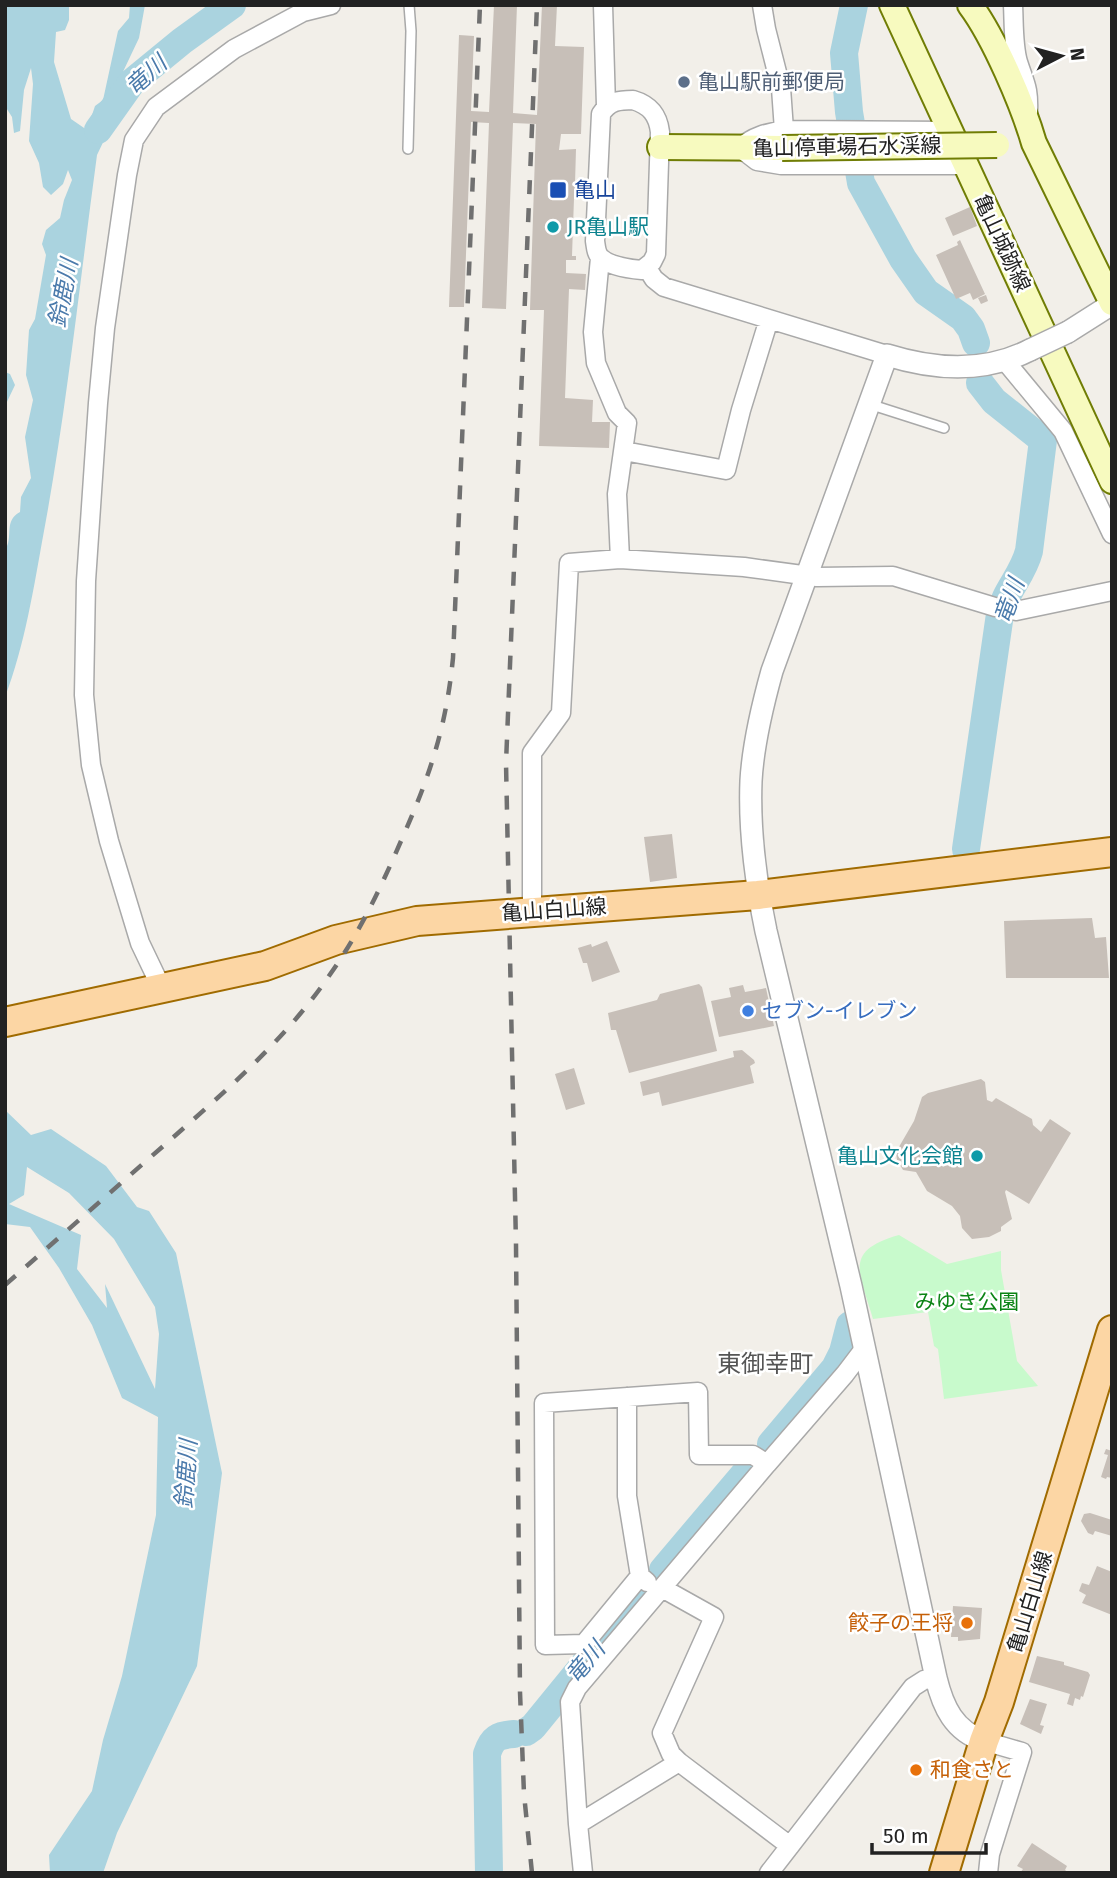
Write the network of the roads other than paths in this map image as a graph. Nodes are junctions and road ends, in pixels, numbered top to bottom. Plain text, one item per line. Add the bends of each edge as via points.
1 (331, 5) edge
2 (409, 5) edge
3 (603, 5) edge
4 (762, 5) edge
5 (892, 5) edge
6 (971, 5) edge
7 (1013, 5) edge
8 (606, 106) junction
9 (950, 131) junction
10 (1031, 133) junction
11 (783, 139) junction
12 (660, 147) junction
13 (740, 148) junction
14 (408, 149) dead end
15 (966, 165) junction
16 (600, 258) junction
17 (647, 268) junction
18 (1112, 303) edge
19 (769, 319) junction
20 (887, 355) junction
21 (1006, 362) junction
22 (869, 404) junction
23 (944, 428) dead end
24 (624, 452) junction
25 (1112, 481) edge
26 (1112, 534) edge
27 (620, 559) junction
28 (807, 574) junction
29 (1112, 591) edge
30 (1112, 852) edge
31 (758, 895) junction
32 (532, 911) junction
33 (156, 990) junction
34 (5, 1022) edge
35 (1112, 1330) edge
36 (864, 1349) junction
37 (627, 1397) junction
38 (767, 1464) junction
39 (640, 1576) junction
40 (660, 1590) junction
41 (936, 1678) junction
42 (984, 1741) junction
43 (679, 1762) junction
44 (578, 1824) junction
45 (790, 1846) junction
46 (583, 1873) edge
47 (769, 1873) edge
48 (944, 1873) edge
49 (988, 1873) edge

1 - 33 street via 303,12 234,49 156,107 134,140 127,176 104,328 86,569 84,695 91,765 109,841
2 - 14 lane
3 - 8 street
4 - 11 street via 781,88
5 - 9 main road, 亀山城跡線
6 - 10 main road
7 - 10 street via 1018,61 1029,93
8 - 12 street via 633,100 649,107 659,123
8 - 16 street via 601,114 595,232
9 - 11 street via 852,131
9 - 15 main road, 亀山城跡線
10 - 11 main road, 亀山停車場石水渓線, bridge via 997,145
10 - 18 main road
11 - 13 main road, 亀山停車場石水渓線
12 - 13 main road, 亀山停車場石水渓線
12 - 17 street via 656,254
13 - 15 street via 757,161 781,165
15 - 25 main road, 亀山城跡線
16 - 17 street via 632,269
16 - 24 street via 593,332 596,363 617,413 627,423
17 - 19 street via 664,288
18 - 21 street, bridge via 1068,332
19 - 20 street
19 - 24 street via 726,470
20 - 21 street via 952,368
20 - 22 street
21 - 26 street via 1068,439
22 - 23 lane
22 - 28 street
24 - 27 street via 617,494
27 - 28 street
27 - 32 street via 569,563 561,713 532,753
28 - 29 street via 892,576 1016,611
28 - 31 street via 772,671 758,733 751,794
30 - 31 main road, 亀山白山線
31 - 32 main road, 亀山白山線
31 - 36 street
32 - 33 main road, 亀山白山線 via 405,923 336,940 265,966
33 - 34 main road, 亀山白山線
35 - 42 main road, 亀山白山線
36 - 38 street
36 - 41 street
37 - 38 street via 698,1392 699,1455 753,1455
37 - 39 street via 627,1496
37 - 39 street via 544,1403 545,1645 584,1644
38 - 40 street
39 - 40 street
40 - 43 street via 714,1617 662,1733
40 - 44 street via 570,1702
41 - 42 street via 954,1722
41 - 45 street via 914,1687
42 - 48 main road, 亀山白山線
42 - 49 street via 1022,1752
43 - 44 street
43 - 45 street
44 - 46 street
45 - 47 street

